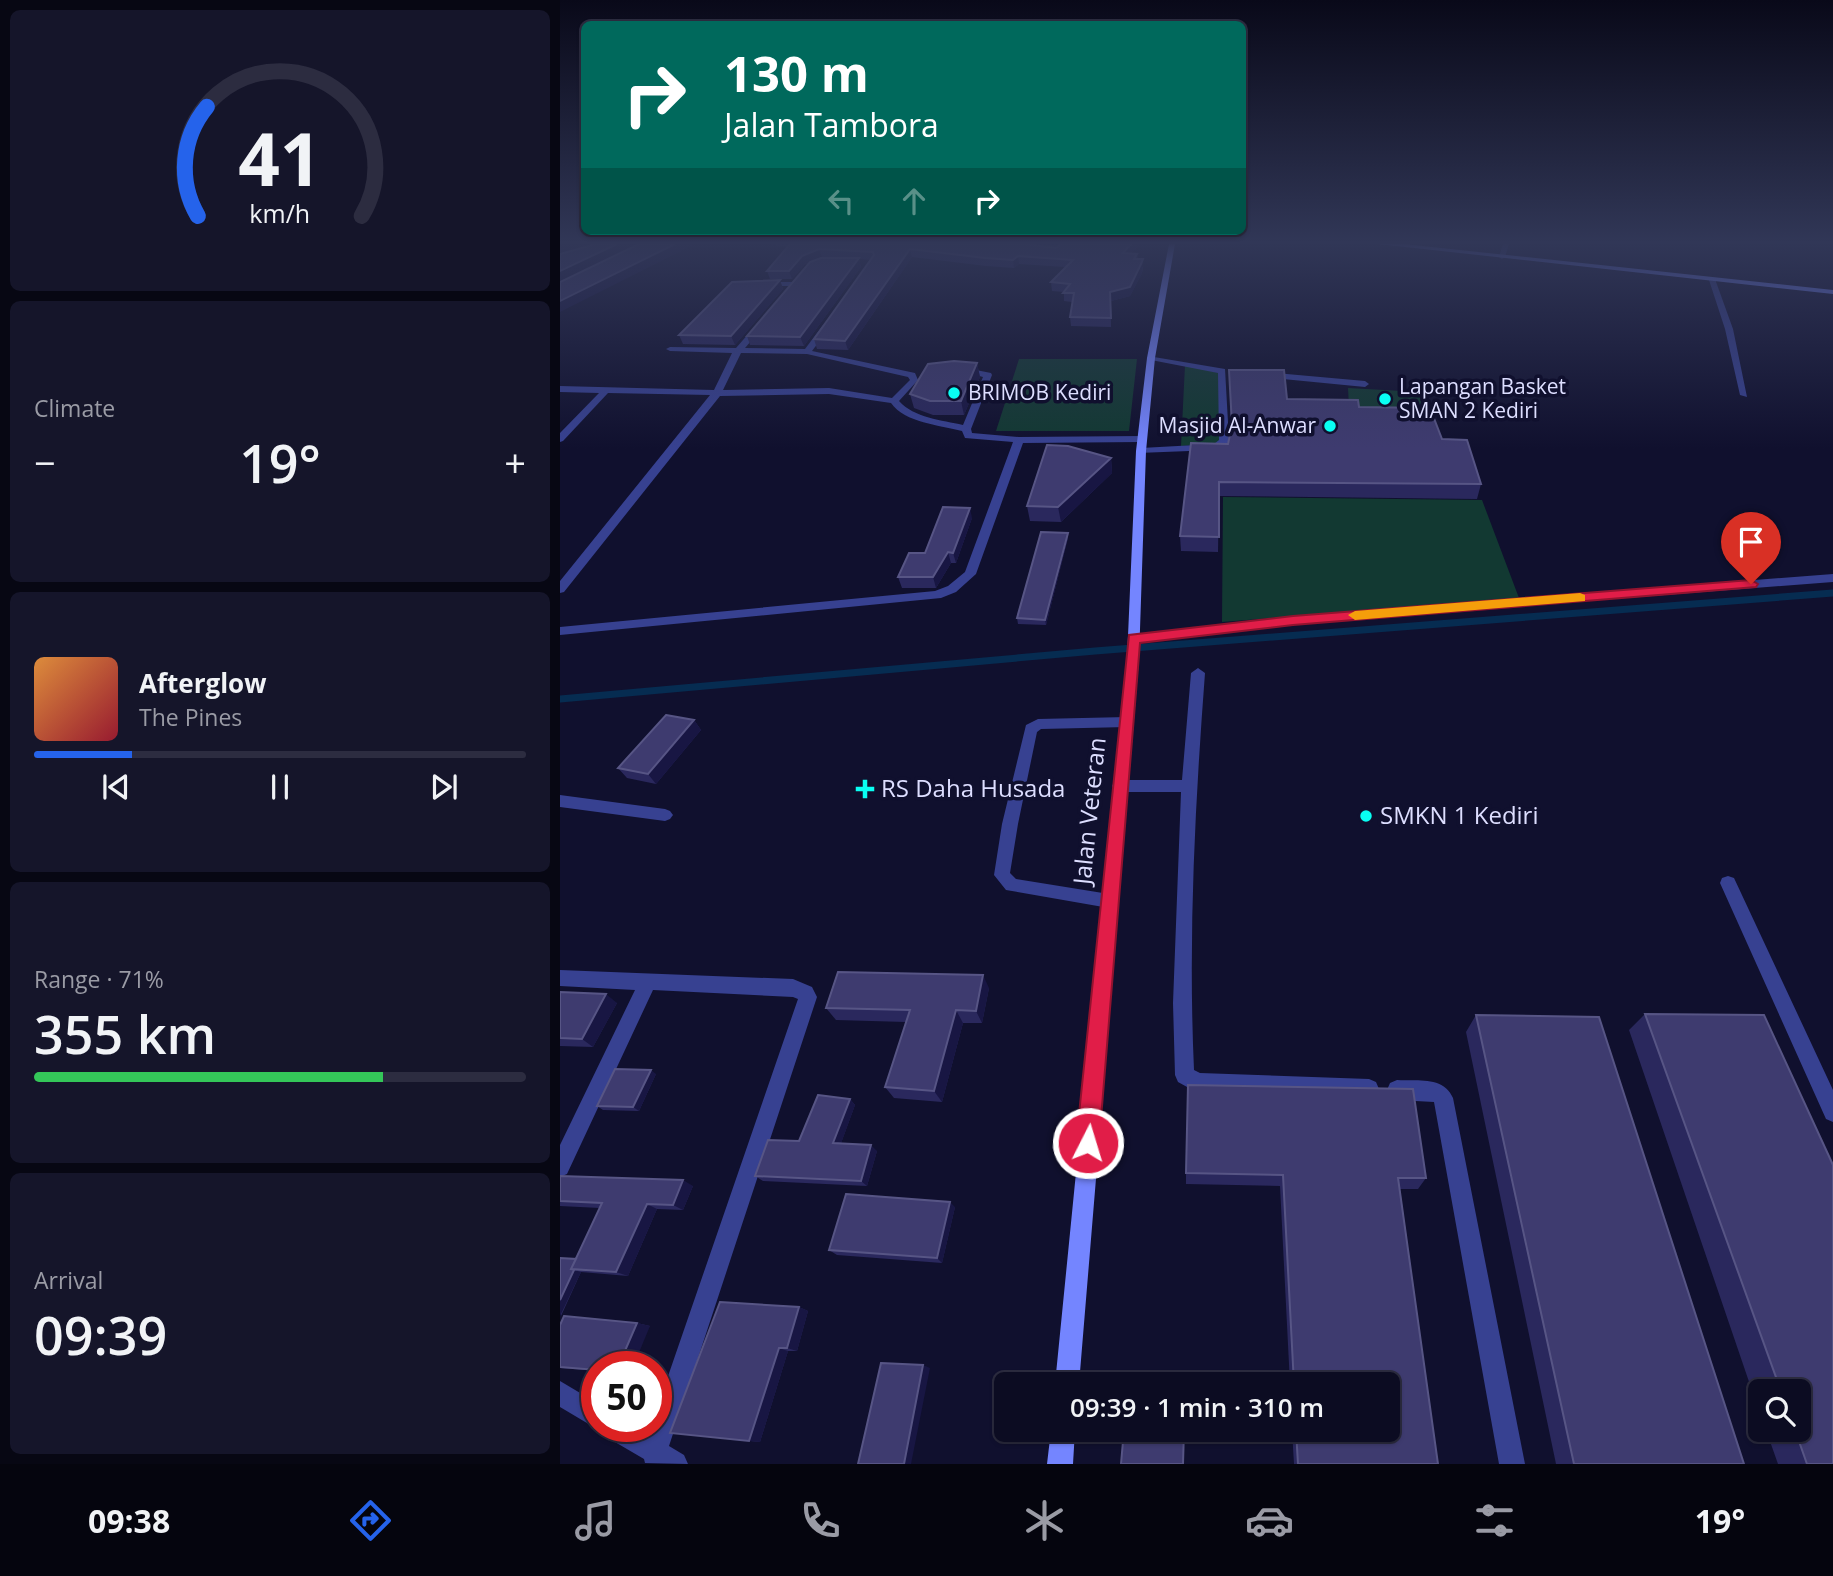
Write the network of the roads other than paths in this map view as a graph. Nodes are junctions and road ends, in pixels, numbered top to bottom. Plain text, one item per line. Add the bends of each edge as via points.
1 (1159, 312) edge
2 (1722, 312) edge
3 (771, 313) edge
4 (831, 319) edge
5 (680, 337) edge
6 (737, 352) junction
7 (807, 352) junction
8 (1151, 358) junction
9 (946, 370) edge
10 (1222, 371) junction
11 (923, 373) edge
12 (1235, 373) edge
13 (1248, 374) edge
14 (912, 375) junction
15 (1365, 384) dead end
16 (560, 389) edge
17 (607, 389) junction
18 (717, 393) junction
19 (1744, 395) dead end
20 (894, 401) junction
21 (966, 429) junction
22 (560, 439) edge
23 (1142, 439) junction
24 (1019, 440) junction
25 (1141, 451) junction
26 (1833, 578) edge
27 (560, 589) edge
28 (560, 631) edge
29 (1133, 647) junction
30 (1198, 673) dead end
31 (1127, 722) junction
32 (1119, 786) junction
33 (1189, 786) junction
34 (560, 801) edge
35 (665, 816) dead end
36 (1728, 883) dead end
37 (1109, 901) junction
38 (560, 978) edge
39 (647, 983) junction
40 (1833, 1112) edge
41 (560, 1167) edge
42 (1068, 1372) edge
43 (560, 1393) edge
44 (581, 1407) edge
45 (637, 1442) edge
46 (1062, 1442) edge
47 (665, 1459) edge
48 (1060, 1464) edge
49 (1512, 1464) edge

1 - 8 main road, Jalan Veteran
2 - 19 street
3 - 6 street
4 - 7 street
5 - 6 street via 670,349
6 - 7 street
6 - 18 street
7 - 14 street
8 - 10 street
8 - 23 main road, Jalan Veteran
9 - 21 street via 988,374
10 - 12 street
10 - 25 street via 1223,444
11 - 14 street
13 - 15 street
14 - 20 street via 914,380
16 - 17 street
17 - 18 street
17 - 22 street
18 - 20 street via 829,391
18 - 27 street
20 - 21 street via 909,416
21 - 24 street via 968,436 978,439
23 - 24 street
23 - 25 main road, Jalan Veteran
24 - 28 street via 970,574 952,589 937,595
25 - 29 main road, Jalan Veteran
26 - 29 street via 1293,620
29 - 31 main road, Jalan Veteran
30 - 33 street
31 - 32 main road, Jalan Veteran
31 - 37 street via 1038,724 1031,729 1002,875 1012,885
32 - 33 street
32 - 37 main road, Jalan Veteran
33 - 49 street via 1182,1003 1185,1075 1198,1083 1424,1091 1443,1098
34 - 35 street
36 - 40 street
37 - 42 main road, Jalan Veteran
38 - 39 street
39 - 41 street
39 - 47 street via 793,988 806,993
43 - 44 street
45 - 47 street
46 - 48 main road

